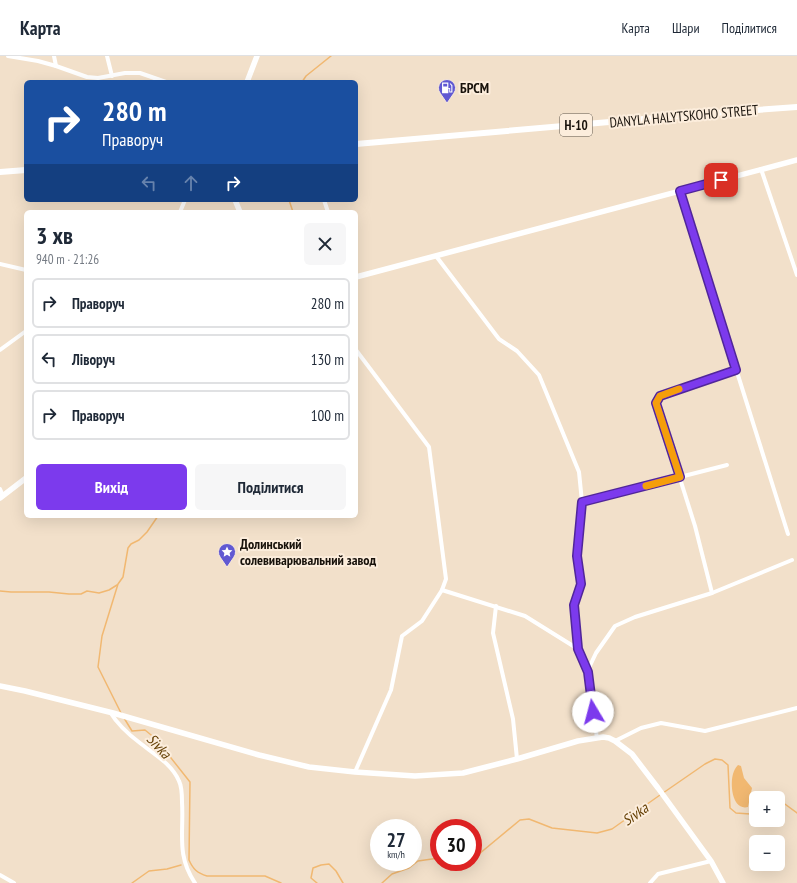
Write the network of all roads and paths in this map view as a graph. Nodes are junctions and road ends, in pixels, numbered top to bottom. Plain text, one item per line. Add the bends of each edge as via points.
1 (8, 56) edge
2 (54, 56) edge
3 (107, 56) edge
4 (257, 56) edge
5 (56, 66) junction
6 (112, 76) junction
7 (160, 80) edge
8 (248, 80) edge
9 (797, 107) edge
10 (358, 144) edge
11 (797, 160) edge
12 (761, 169) junction
13 (24, 170) edge
14 (0, 172) edge
15 (680, 191) junction
16 (436, 256) junction
17 (0, 264) edge
18 (24, 270) edge
19 (797, 275) edge
20 (358, 277) edge
21 (24, 332) edge
22 (0, 350) edge
23 (358, 353) edge
24 (736, 370) junction
25 (727, 465) dead end
26 (680, 477) junction
27 (24, 480) edge
28 (0, 489) edge
29 (1, 497) edge
30 (582, 502) junction
31 (788, 534) dead end
32 (792, 560) dead end
33 (442, 590) junction
34 (712, 593) junction
35 (496, 606) junction
36 (578, 649) junction
37 (588, 672) junction
38 (0, 686) edge
39 (797, 708) edge
40 (111, 712) junction
41 (597, 738) junction
42 (615, 741) junction
43 (517, 759) junction
44 (355, 772) junction
45 (711, 861) junction
46 (0, 875) edge
47 (14, 883) edge
48 (195, 883) edge
49 (650, 883) edge
50 (722, 883) edge

1 - 5 street
2 - 5 street
3 - 6 street
4 - 8 street
5 - 6 street via 87,77
6 - 7 street via 140,73
9 - 10 main road, DANYLA HALYTSKOHO STREET / Н-10
11 - 12 street
12 - 15 street
12 - 19 street
13 - 14 main road
15 - 16 street
15 - 24 street
16 - 20 street
16 - 30 street via 500,339 517,351 539,375 578,472
17 - 18 street
21 - 22 street
23 - 33 street via 429,448 446,579
24 - 26 street via 660,396 656,403
24 - 31 street
25 - 26 street
26 - 30 street
26 - 34 street
27 - 29 street
28 - 29 street
30 - 36 street via 577,556 581,584 574,605
32 - 34 street
33 - 35 street
33 - 44 street via 422,621 402,636 391,690
34 - 37 street via 635,617 615,626 596,653
35 - 36 street via 525,616
35 - 43 street via 492,633 513,719
36 - 37 street
37 - 41 street
38 - 40 street
39 - 42 street via 705,731 661,723 641,728
40 - 44 street via 258,755 309,767
40 - 48 street via 120,726 169,767 180,781 183,859
41 - 42 street
41 - 43 street
42 - 45 street via 632,754
43 - 44 street via 456,773 415,776
45 - 49 street via 658,874
45 - 50 street
46 - 47 street

